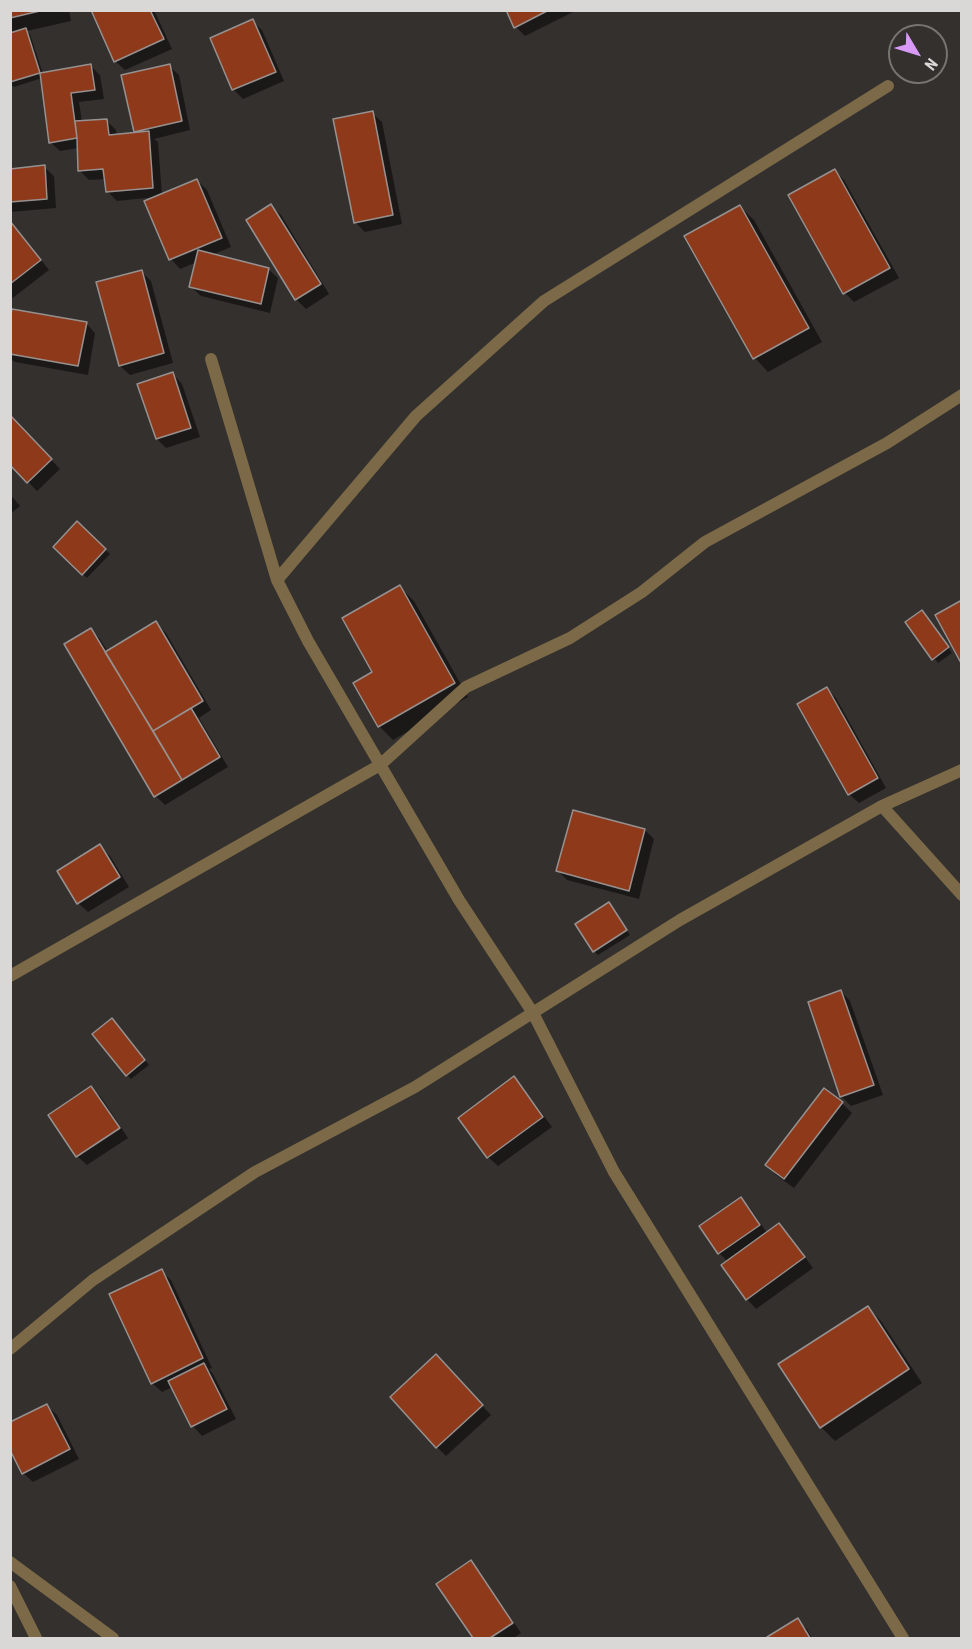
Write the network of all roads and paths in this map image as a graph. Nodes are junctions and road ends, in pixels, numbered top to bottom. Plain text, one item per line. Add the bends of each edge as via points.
1 (888, 86) dead end
2 (210, 359) dead end
3 (962, 395) edge
4 (277, 580) junction
5 (380, 765) junction
6 (962, 770) edge
7 (882, 806) junction
8 (962, 895) edge
9 (10, 976) edge
10 (533, 1013) junction
11 (10, 1350) edge
12 (10, 1562) edge
13 (10, 1586) edge
14 (36, 1638) edge
15 (113, 1638) edge
16 (903, 1638) edge

1 - 4 street via 544,301 416,416
2 - 4 street
3 - 5 street via 887,444 705,542 642,592 570,638 466,687
4 - 5 street
5 - 9 street
5 - 10 street via 459,900
6 - 7 street
7 - 8 street
7 - 10 street via 680,920
10 - 11 street via 415,1087 255,1173 93,1280
10 - 16 street via 614,1172
12 - 15 street
13 - 14 street

